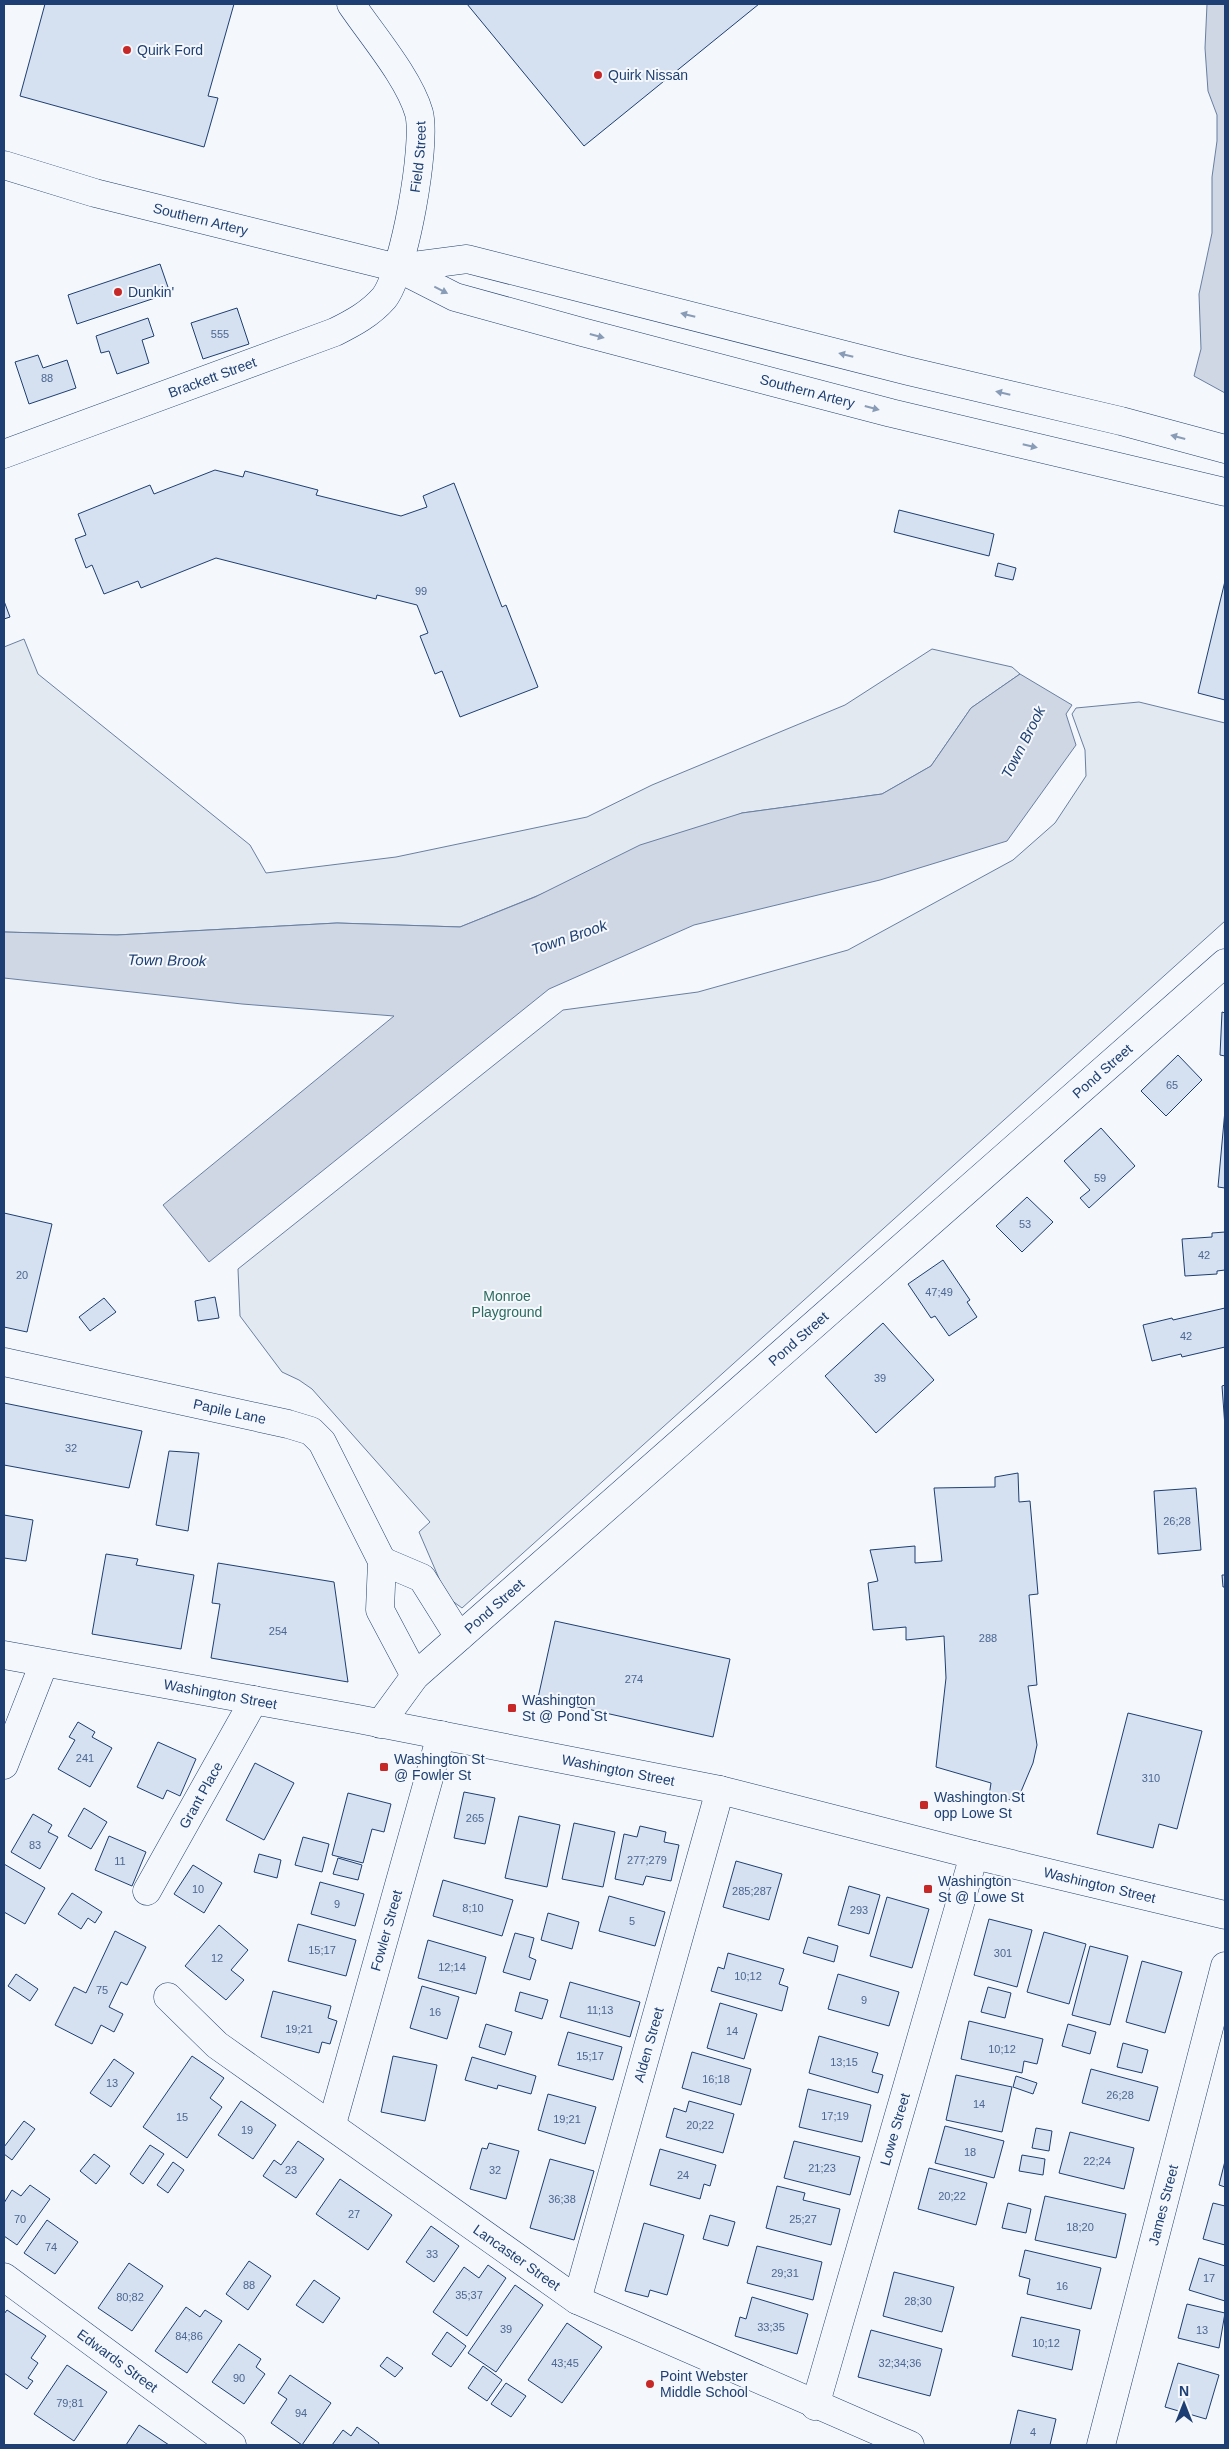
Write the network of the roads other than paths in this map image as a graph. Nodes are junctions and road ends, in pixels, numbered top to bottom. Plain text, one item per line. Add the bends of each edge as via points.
1 (351, 4) edge
2 (4, 165) edge
3 (398, 268) junction
4 (1225, 449) edge
5 (4, 454) edge
6 (1225, 492) edge
7 (1225, 963) edge
8 (4, 1362) edge
9 (382, 1561) junction
10 (459, 1637) junction
11 (4, 1655) edge
12 (44, 1663) junction
13 (415, 1676) junction
14 (254, 1700) junction
15 (380, 1724) junction
16 (441, 1735) junction
17 (4, 1765) edge
18 (720, 1790) junction
19 (974, 1855) junction
20 (146, 1891) dead end
21 (1225, 1915) edge
22 (1225, 1966) edge
23 (168, 1997) dead end
24 (332, 2124) junction
25 (4, 2277) edge
26 (576, 2300) junction
27 (815, 2406) junction
28 (232, 2445) edge
29 (910, 2445) edge
30 (1101, 2445) edge

1 - 3 street, Field Street via 410,91 419,114 421,146 417,176
2 - 3 street, Southern Artery via 95,193
4 -> 3 street, Southern Artery via 466,259
3 - 5 street, Brackett Street via 385,296 364,317 335,332
3 -> 6 street, Southern Artery via 455,297 582,332 891,413
7 - 10 street, Pond Street
8 - 9 street, Papile Lane via 311,1431 322,1442
9 - 10 street via 422,1578
9 - 13 street, Papile Lane via 380,1610
10 - 13 street, Pond Street
11 - 12 street, Washington Street
12 - 14 street, Washington Street
12 - 17 street
13 - 15 street, Pond Street
14 - 15 street, Washington Street
14 - 20 street, Grant Place
15 - 16 street, Washington Street
16 - 18 street, Washington Street
16 - 24 street, Fowler Street
18 - 19 street, Washington Street
18 - 26 street, Alden Street
19 - 21 street, Washington Street
19 - 27 street, Lowe Street
22 - 30 street, James Street
23 - 24 street, Lancaster Street via 217,2045
24 - 26 street, Lancaster Street
25 - 28 street, Edwards Street
26 - 27 street, Lancaster Street
27 - 29 street, Lancaster Street

